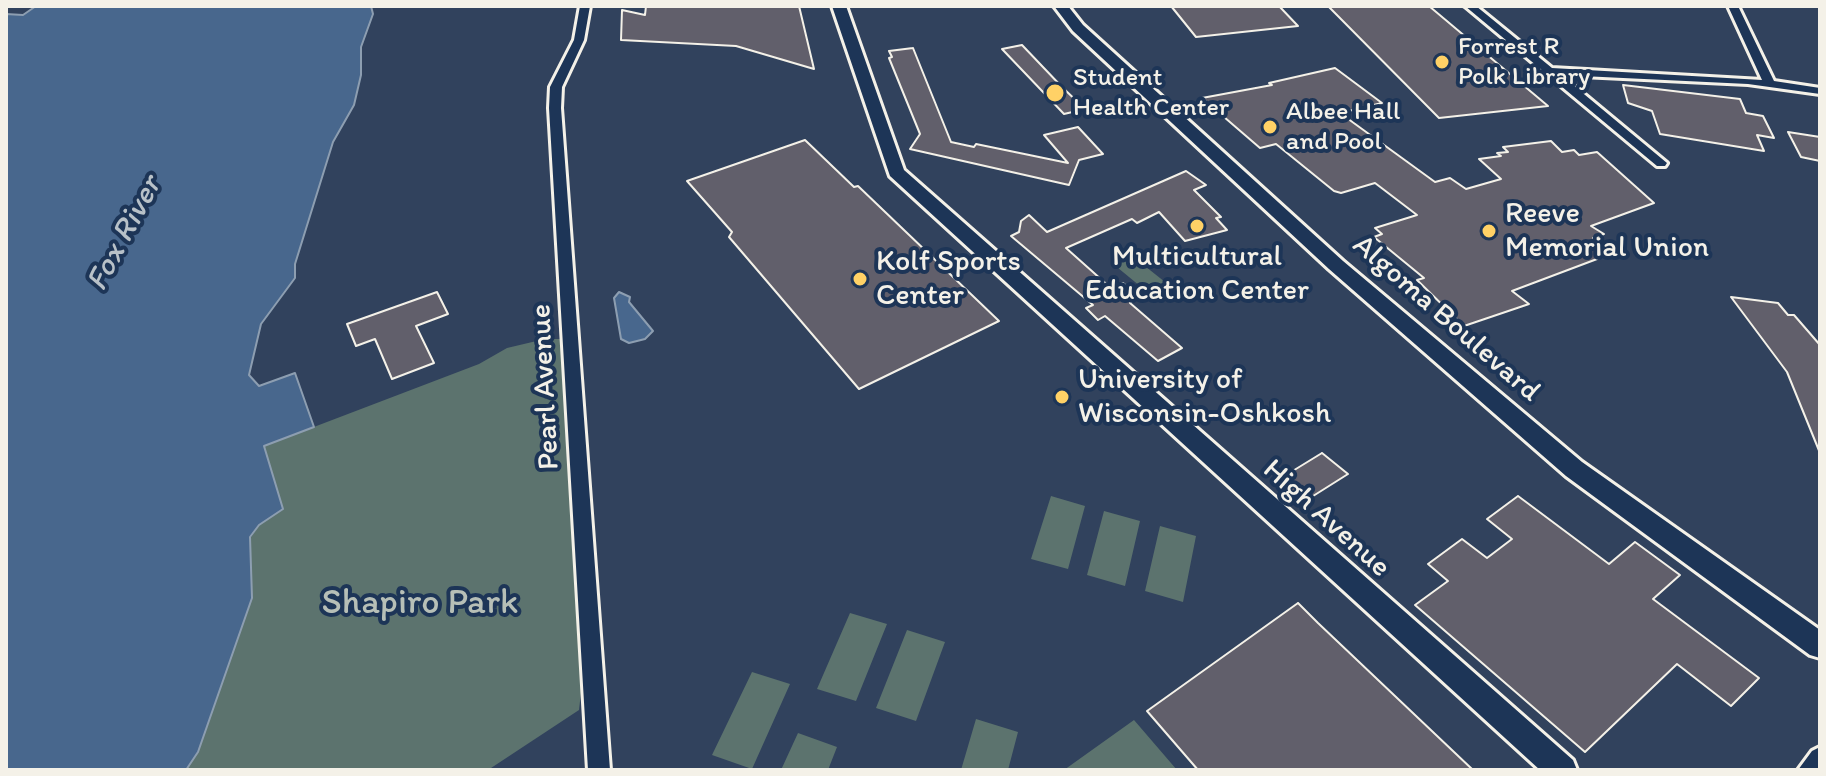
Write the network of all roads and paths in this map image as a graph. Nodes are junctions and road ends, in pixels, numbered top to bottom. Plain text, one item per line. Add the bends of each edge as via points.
1 (585, 6) edge
2 (839, 6) edge
3 (1061, 6) edge
4 (1470, 6) edge
5 (1733, 6) edge
6 (1549, 71) junction
7 (1770, 84) junction
8 (1820, 91) edge
9 (1661, 163) dead end
10 (1820, 646) edge
11 (1820, 758) edge
12 (599, 770) edge
13 (1562, 770) edge
14 (1809, 770) edge

1 - 12 street, Pearl Avenue via 579,40 556,87 555,108
2 - 13 main road, High Avenue via 896,172
3 - 10 main road, Algoma Boulevard via 1087,37 1336,265 1574,469
4 - 6 street
5 - 7 street
6 - 7 street
6 - 9 street
7 - 8 street
11 - 14 street

